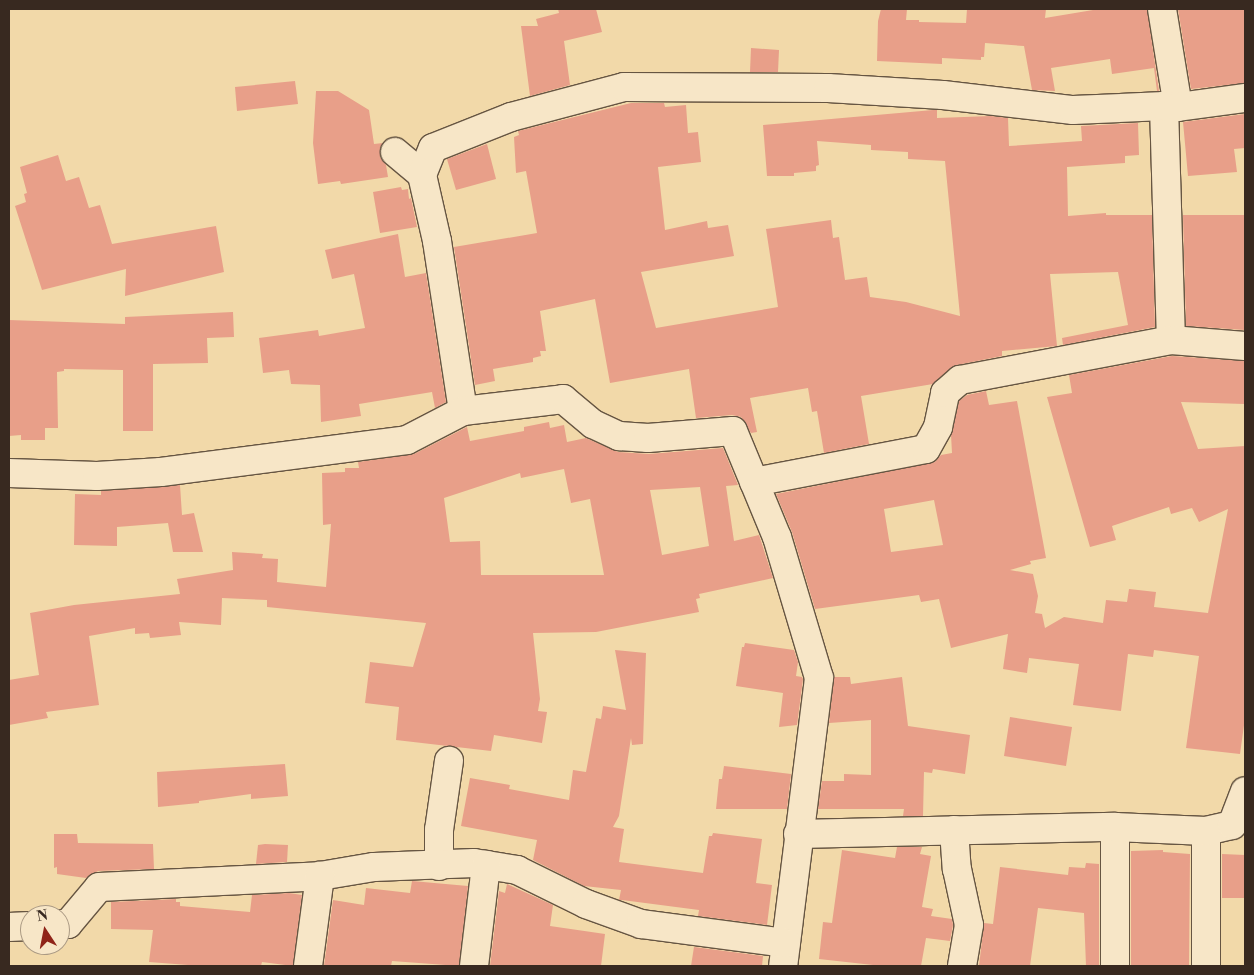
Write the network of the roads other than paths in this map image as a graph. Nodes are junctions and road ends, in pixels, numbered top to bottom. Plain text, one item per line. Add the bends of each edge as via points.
1 (1162, 9) edge
2 (1245, 98) edge
3 (1171, 106) junction
4 (395, 152) dead end
5 (422, 175) junction
6 (1170, 340) junction
7 (1245, 346) edge
8 (463, 411) junction
9 (9, 473) edge
10 (754, 482) junction
11 (449, 760) dead end
12 (1245, 791) edge
13 (1239, 825) edge
14 (1115, 827) junction
15 (954, 830) junction
16 (1206, 831) junction
17 (798, 834) junction
18 (486, 865) junction
19 (439, 866) junction
20 (320, 876) junction
21 (70, 922) edge
22 (784, 955) edge
23 (308, 966) edge
24 (474, 966) edge
25 (962, 966) edge
26 (1115, 966) edge
27 (1206, 966) edge

1 - 3 street
2 - 3 street
3 - 5 street via 1073,110 943,95 828,88 624,87 511,117 433,148
3 - 6 street
4 - 5 street
5 - 8 street via 437,240
6 - 7 street
6 - 10 street via 960,380 945,393 938,427 926,449
8 - 9 street via 407,440 161,472 97,476
8 - 10 street via 563,399 593,424 619,436 648,438 733,431
10 - 17 street via 777,537 819,678
11 - 19 street via 439,830
12 - 13 street
13 - 16 street
14 - 15 street
14 - 16 street
14 - 26 street
15 - 17 street
15 - 25 street via 957,869 969,925
16 - 27 street
17 - 22 street
18 - 19 street
18 - 22 street via 517,870 586,904 641,924
18 - 24 street
19 - 20 street via 374,867
20 - 21 street via 99,887
20 - 23 street

